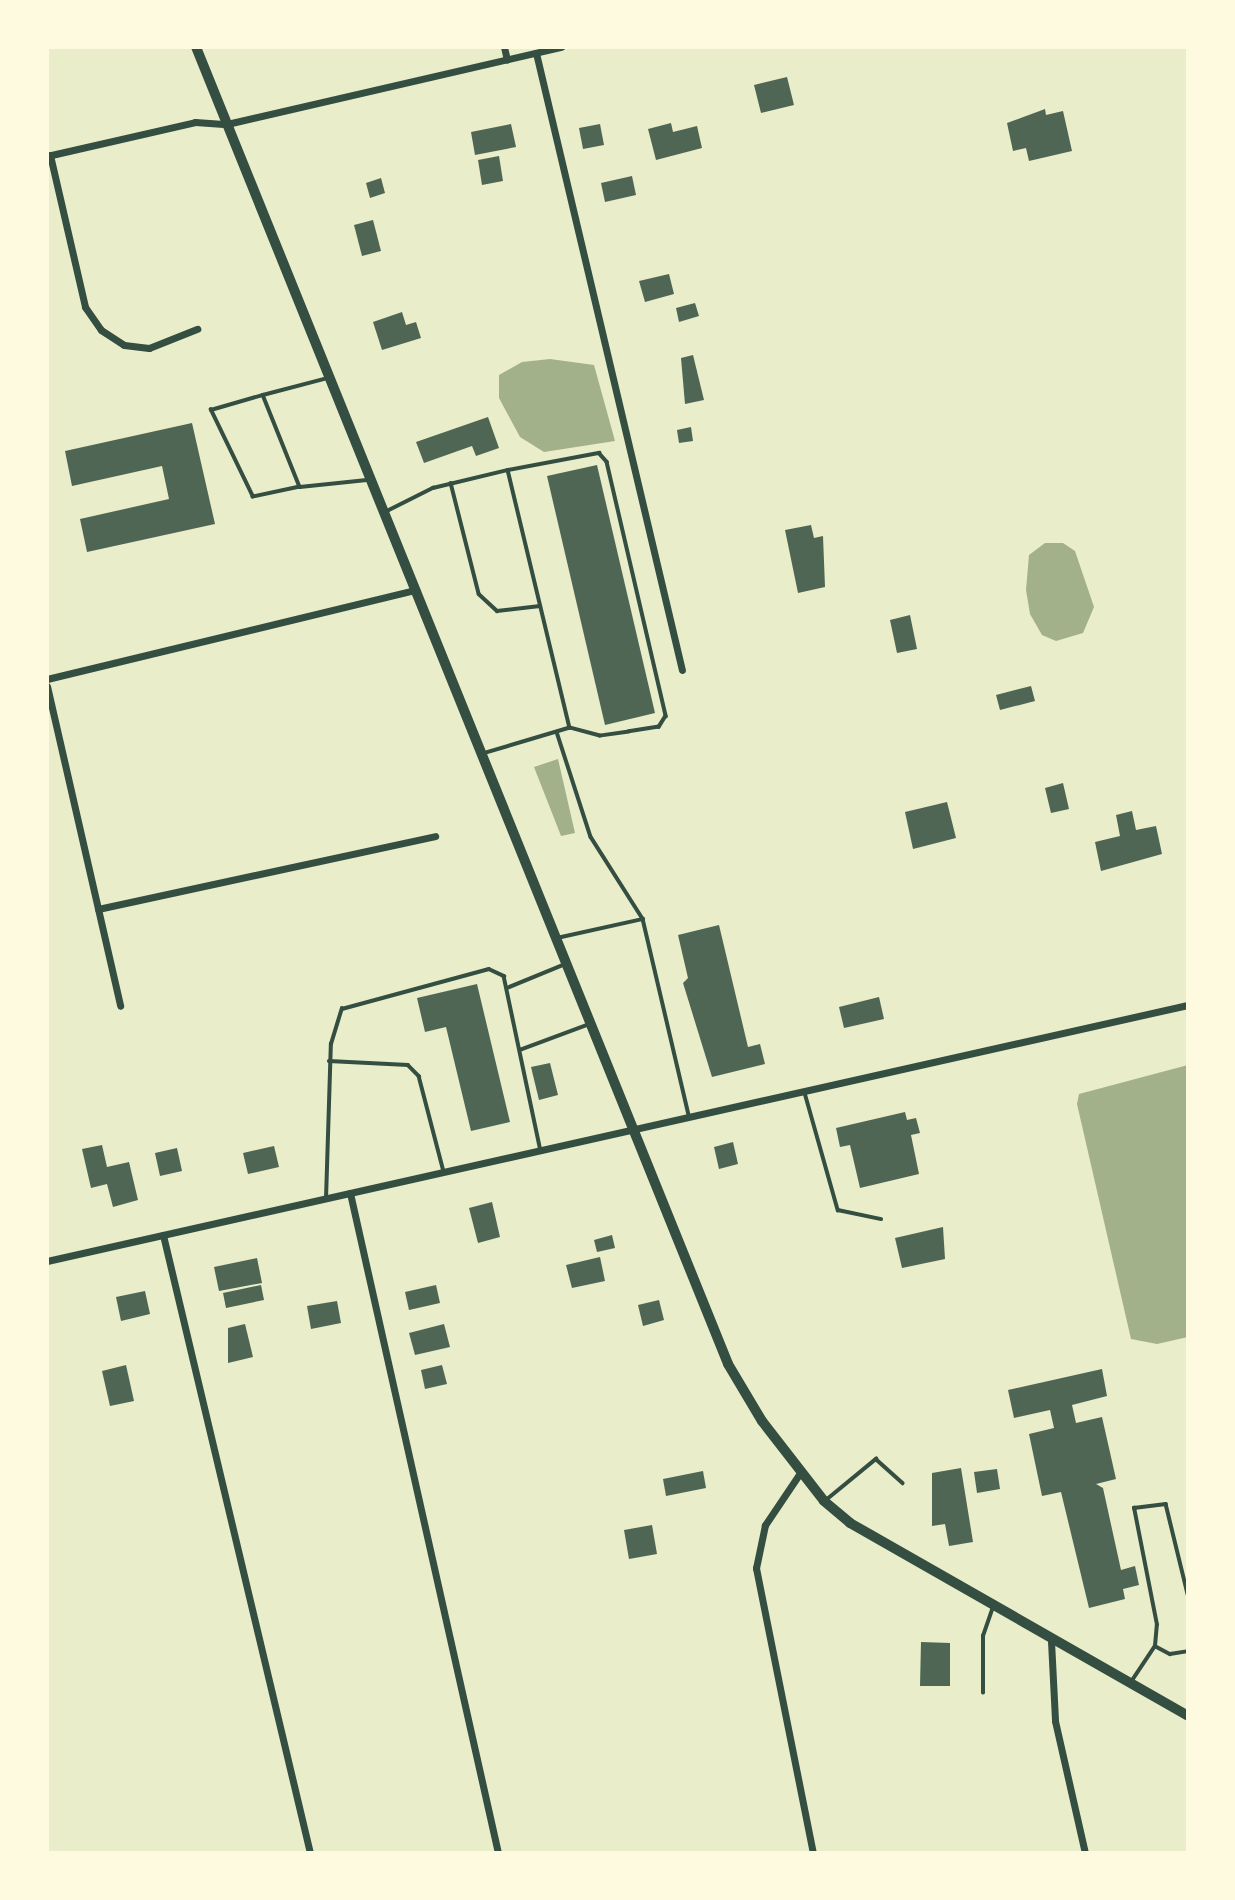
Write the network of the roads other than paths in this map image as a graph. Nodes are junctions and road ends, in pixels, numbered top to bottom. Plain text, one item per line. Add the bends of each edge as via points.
1 (196, 47) edge
2 (504, 47) edge
3 (561, 47) edge
4 (537, 53) junction
5 (507, 60) junction
6 (227, 124) junction
7 (49, 156) edge
8 (197, 329) dead end
9 (330, 378) junction
10 (263, 395) junction
11 (508, 470) junction
12 (372, 480) junction
13 (452, 483) junction
14 (300, 487) junction
15 (384, 512) junction
16 (416, 590) junction
17 (540, 606) junction
18 (682, 670) dead end
19 (47, 679) edge
20 (47, 686) edge
21 (570, 728) junction
22 (557, 732) junction
23 (481, 755) junction
24 (435, 836) dead end
25 (98, 909) junction
26 (643, 919) junction
27 (555, 939) junction
28 (565, 964) junction
29 (507, 988) junction
30 (1188, 1005) edge
31 (120, 1006) dead end
32 (589, 1024) junction
33 (520, 1051) junction
34 (329, 1060) junction
35 (804, 1091) junction
36 (690, 1117) junction
37 (632, 1130) junction
38 (542, 1153) junction
39 (444, 1174) junction
40 (350, 1193) junction
41 (326, 1199) junction
42 (881, 1219) dead end
43 (163, 1235) junction
44 (47, 1261) edge
45 (800, 1473) junction
46 (903, 1483) dead end
47 (824, 1501) junction
48 (1188, 1594) edge
49 (993, 1607) junction
50 (1051, 1641) junction
51 (1155, 1646) junction
52 (1188, 1651) edge
53 (1130, 1684) junction
54 (983, 1693) dead end
55 (1188, 1716) edge
56 (310, 1853) edge
57 (498, 1853) edge
58 (813, 1853) edge
59 (889, 1853) edge
60 (917, 1853) edge
61 (1085, 1853) edge

1 - 6 street
2 - 5 street
3 - 4 street
4 - 5 street
4 - 18 street
5 - 6 street
6 - 7 street via 195,122
6 - 9 street
7 - 8 street via 85,307 101,330 124,345 149,348
9 - 10 lane
9 - 12 street
10 - 14 lane
10 - 14 lane via 211,410 253,497
11 - 13 lane
11 - 17 lane
11 - 21 lane via 598,453 607,462 666,716 659,727 600,736
12 - 14 lane
12 - 15 street
13 - 15 lane
13 - 17 lane via 479,594 497,611
15 - 16 street
16 - 19 street
16 - 23 street
17 - 21 lane
20 - 25 street
21 - 22 lane
22 - 23 lane
22 - 26 lane via 591,836
23 - 27 street
24 - 25 street
25 - 31 street
26 - 27 lane
26 - 36 lane
27 - 28 street
28 - 29 lane
28 - 32 street
29 - 33 lane
29 - 34 lane via 504,976 489,969 354,1003 335,1021
30 - 35 street
32 - 33 lane
32 - 37 street
33 - 38 lane
34 - 39 lane via 408,1065 419,1076
34 - 41 lane
35 - 36 street
35 - 42 lane via 838,1210
36 - 37 street
37 - 38 street
37 - 45 street via 728,1364
38 - 39 street
39 - 40 street
40 - 41 street
40 - 57 street
41 - 43 street
43 - 44 street
43 - 56 street
45 - 47 street
45 - 58 street via 765,1525 756,1569
46 - 47 lane via 876,1459
47 - 49 street via 850,1523
48 - 51 lane via 1166,1504 1134,1508 1156,1616
49 - 50 street
49 - 54 lane via 983,1636
50 - 53 street
50 - 61 street via 1055,1721
51 - 52 lane via 1170,1654
51 - 53 lane
53 - 55 street
59 - 60 lane

